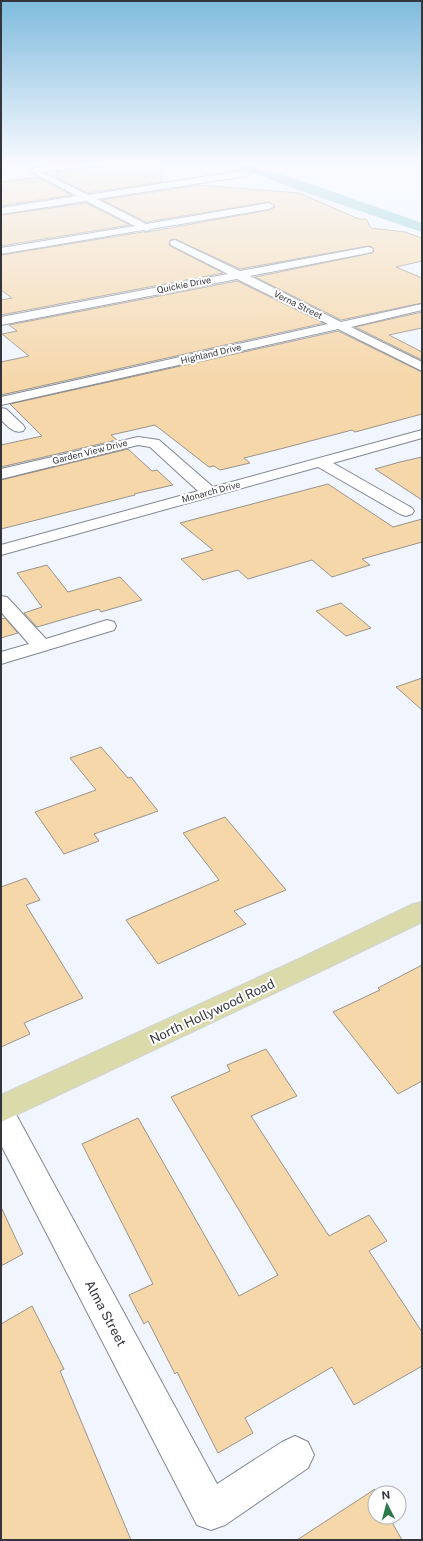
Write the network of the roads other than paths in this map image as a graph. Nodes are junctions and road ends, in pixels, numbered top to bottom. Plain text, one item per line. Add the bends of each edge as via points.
1 (85, 237) edge
2 (175, 243) dead end
3 (368, 250) dead end
4 (1, 251) edge
5 (237, 275) junction
6 (422, 307) edge
7 (1, 321) edge
8 (340, 326) junction
9 (422, 367) edge
10 (1, 401) edge
11 (1, 412) edge
12 (18, 428) dead end
13 (422, 434) edge
14 (320, 462) junction
15 (1, 474) edge
16 (209, 492) junction
17 (406, 511) dead end
18 (1, 550) edge
19 (1, 601) edge
20 (107, 626) dead end
21 (42, 646) junction
22 (1, 658) edge
23 (422, 911) edge
24 (1, 1109) edge
25 (1, 1116) edge
26 (295, 1455) dead end

1 - 4 street
2 - 5 street, Verna Street
3 - 5 street, Quickie Drive
5 - 7 street, Quickie Drive
5 - 8 street, Verna Street
6 - 8 street, Highland Drive
8 - 9 street, Verna Street
8 - 10 street, Highland Drive
11 - 12 street
13 - 14 street, Monarch Drive
14 - 16 street, Monarch Drive
14 - 17 street
15 - 16 street, Garden View Drive via 130,442 148,441 154,443
16 - 18 street, Monarch Drive
19 - 21 street
20 - 21 street
21 - 22 street
23 - 24 main road, North Hollywood Road
25 - 26 street, Alma Street via 211,1511

